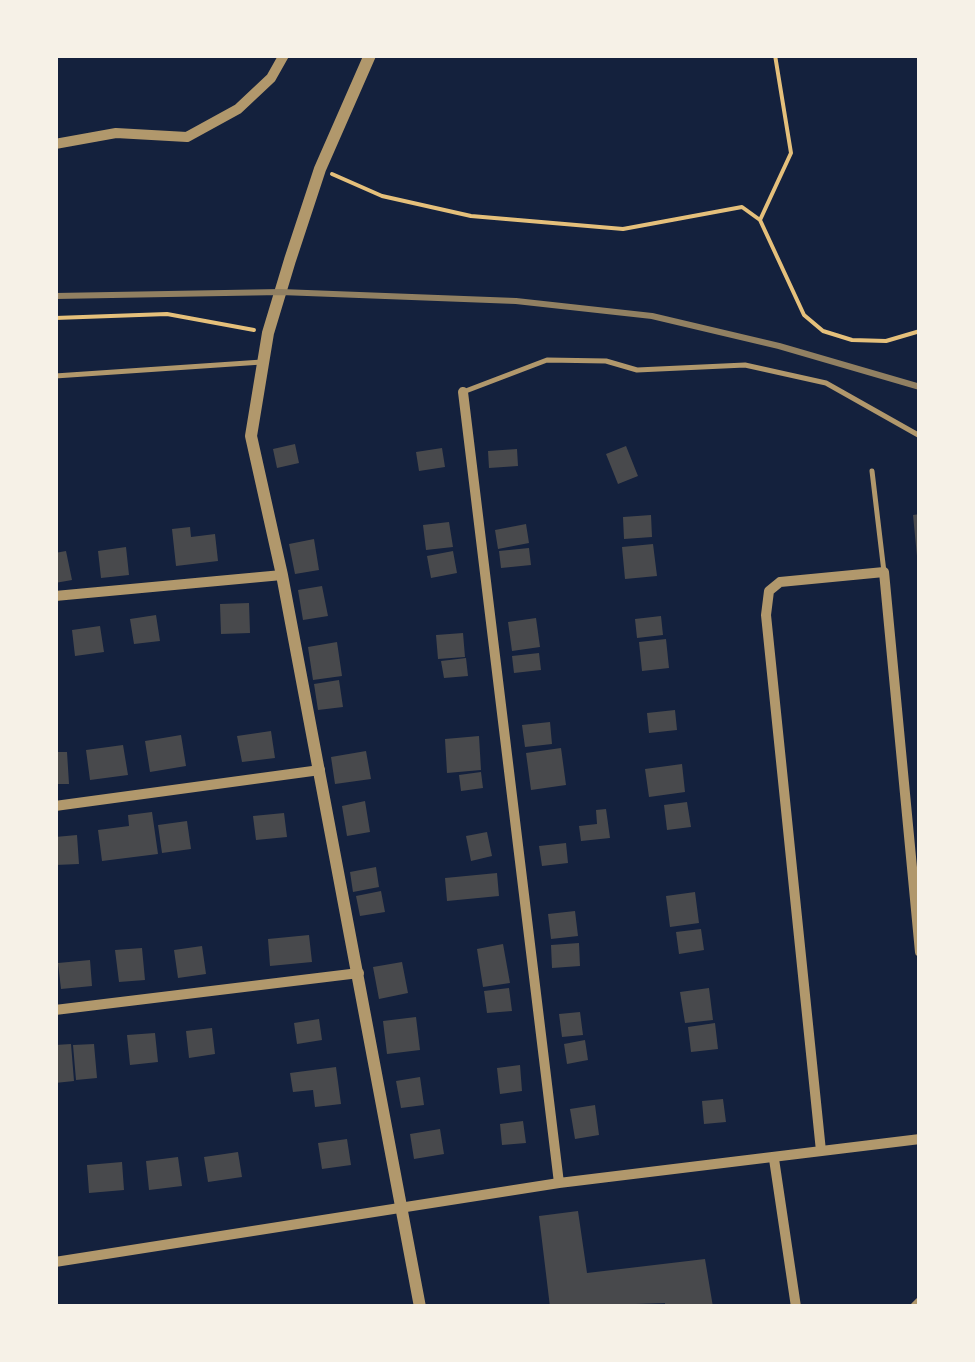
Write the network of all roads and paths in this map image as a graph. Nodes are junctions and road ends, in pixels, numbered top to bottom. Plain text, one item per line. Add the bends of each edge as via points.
1 (284, 55) edge
2 (370, 55) edge
3 (775, 55) edge
4 (55, 144) edge
5 (320, 168) junction
6 (760, 220) junction
7 (55, 318) edge
8 (920, 331) edge
9 (268, 333) junction
10 (262, 362) junction
11 (55, 376) edge
12 (463, 392) joint
13 (920, 436) edge
14 (872, 471) dead end
15 (884, 572) junction
16 (282, 575) junction
17 (55, 596) edge
18 (320, 770) junction
19 (55, 806) edge
20 (920, 952) edge
21 (360, 973) junction
22 (55, 1010) edge
23 (920, 1139) edge
24 (821, 1151) junction
25 (774, 1159) junction
26 (558, 1183) junction
27 (403, 1211) junction
28 (55, 1262) edge
29 (420, 1307) edge
30 (796, 1307) edge

1 - 4 street via 271,78 238,109 187,137 116,134
2 - 5 street
3 - 6 path via 791,153
5 - 6 path via 382,196 471,216 623,228 742,207
5 - 9 street
6 - 8 path via 804,315 823,331 886,340
7 - 9 path via 167,314
9 - 10 street
10 - 11 lane
10 - 16 street via 251,436
12 - 13 lane via 547,360 606,360 637,370 746,365 826,383
12 - 26 street
14 - 15 lane
15 - 20 street
15 - 24 street via 780,582 769,591 766,615
16 - 17 street
16 - 18 street
18 - 19 street
18 - 21 street
21 - 22 street
21 - 27 street
23 - 24 street
24 - 25 street
25 - 26 street
25 - 30 street
26 - 27 street
27 - 28 street
27 - 29 street

